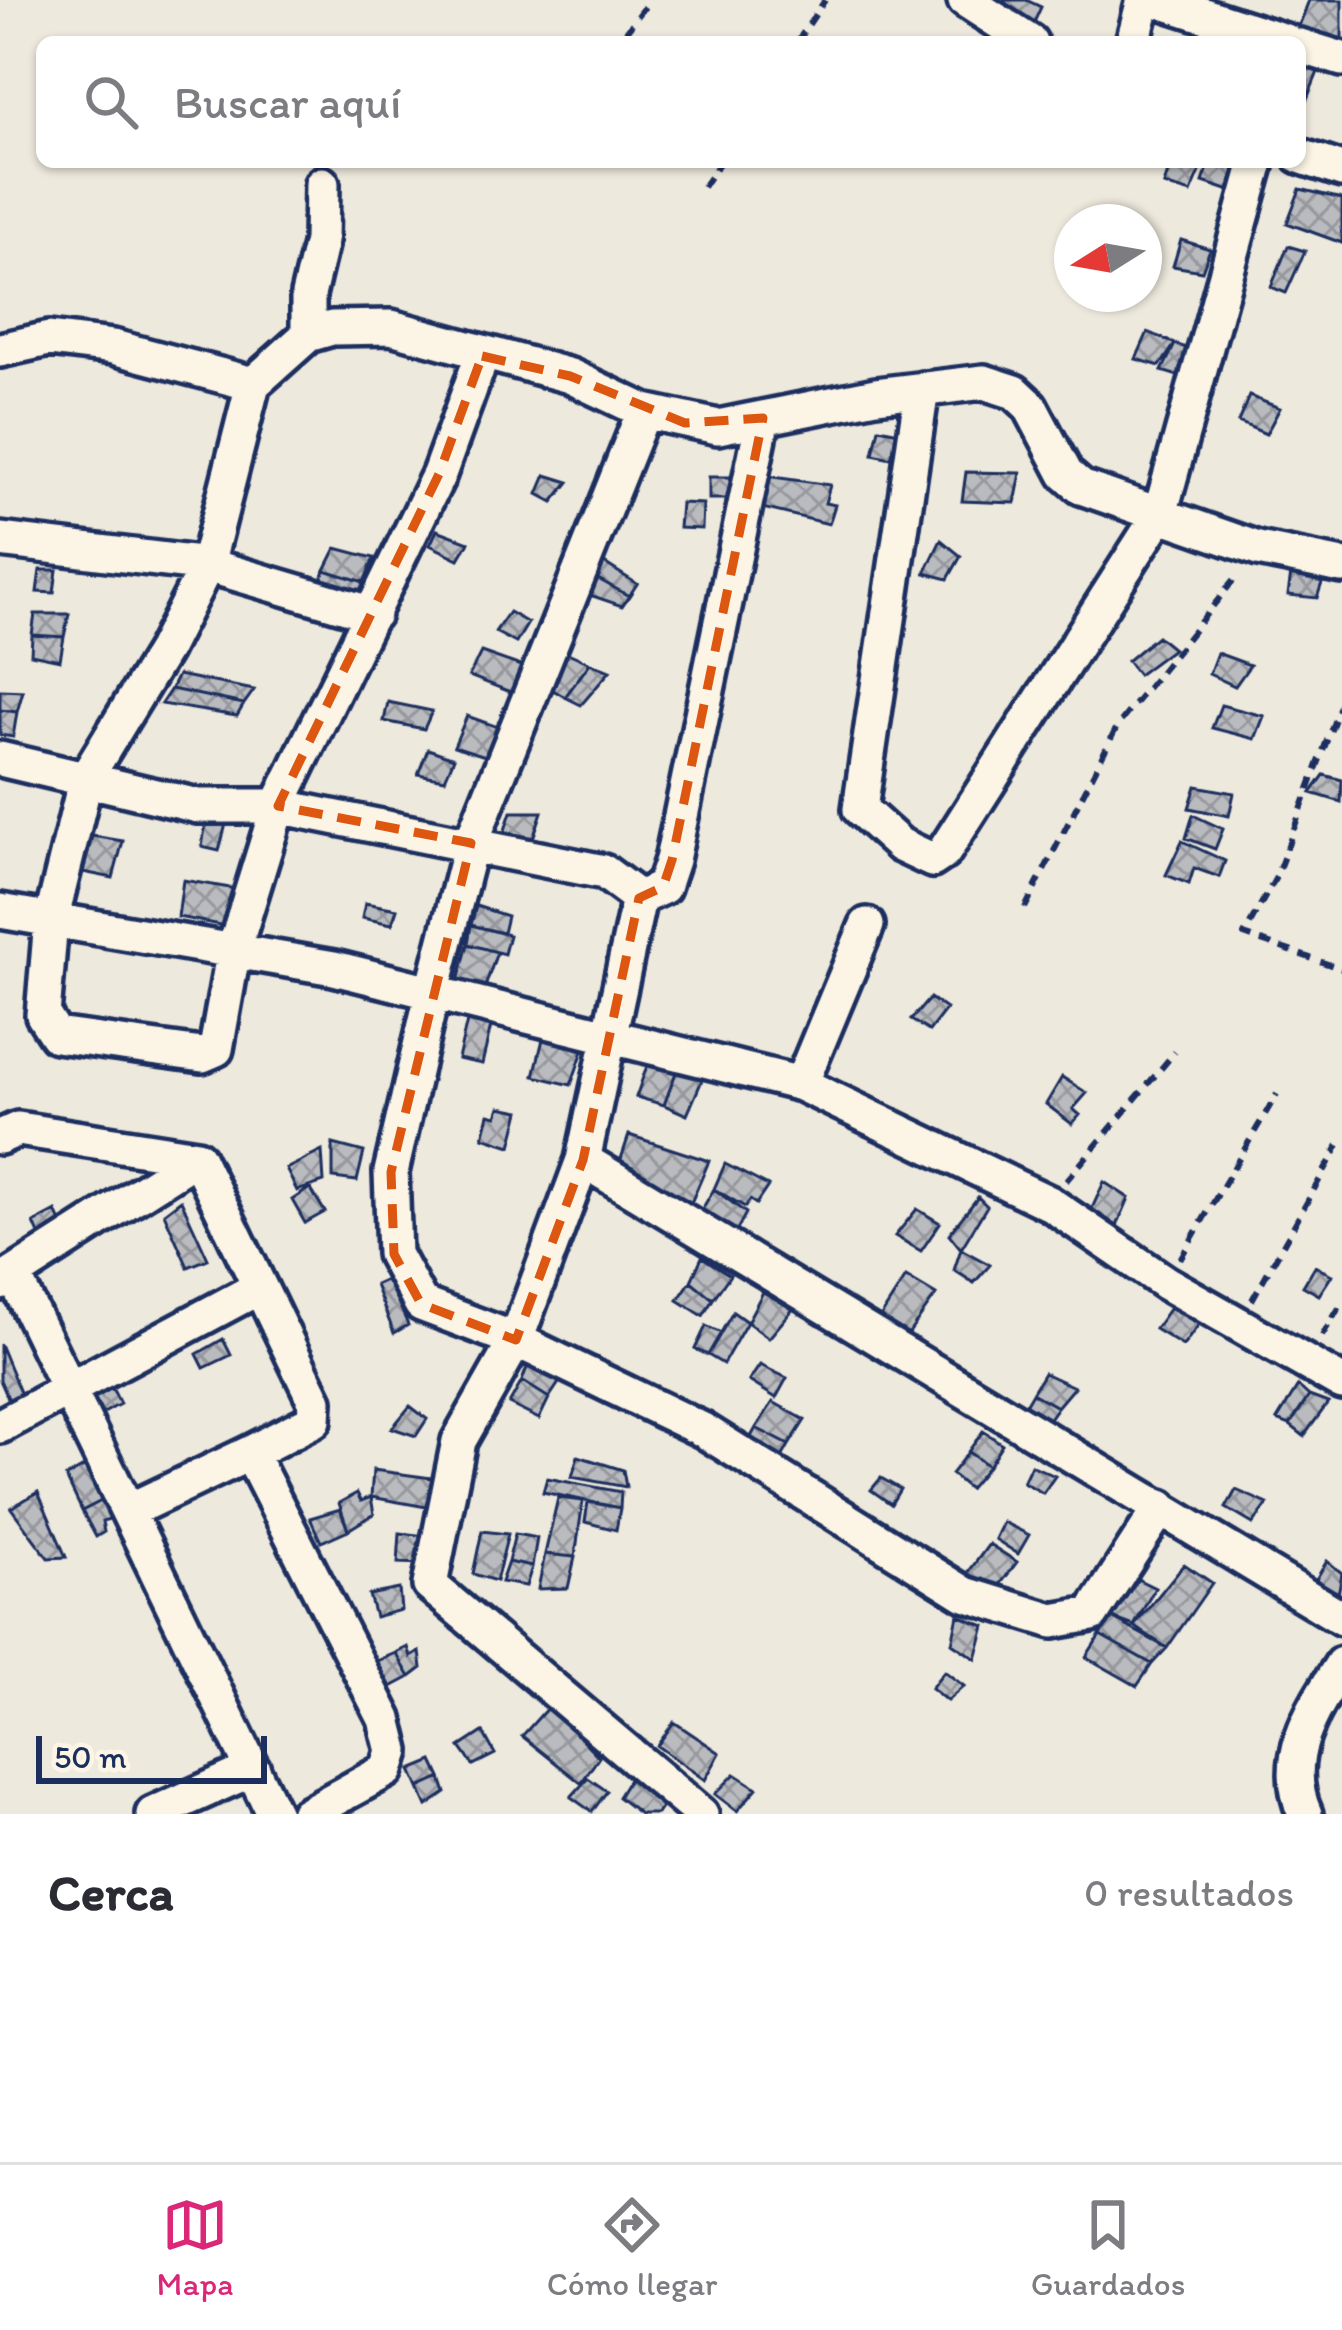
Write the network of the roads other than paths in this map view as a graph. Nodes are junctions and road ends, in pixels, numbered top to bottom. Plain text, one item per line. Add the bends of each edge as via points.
1 (965, 0) edge
2 (1144, 0) edge
3 (1157, 0) edge
4 (1021, 36) edge
5 (1134, 36) edge
6 (1269, 36) edge
7 (1306, 48) edge
8 (1342, 59) edge
9 (1306, 159) edge
10 (1255, 168) edge
11 (1342, 170) edge
12 (322, 184) dead end
13 (308, 335) junction
14 (0, 350) edge
15 (482, 356) junction
16 (253, 384) junction
17 (922, 389) junction
18 (644, 411) junction
19 (763, 418) junction
20 (1160, 514) junction
21 (0, 540) edge
22 (207, 565) junction
23 (1342, 566) edge
24 (373, 614) junction
25 (0, 759) edge
26 (86, 778) junction
27 (278, 806) junction
28 (471, 843) junction
29 (639, 898) junction
30 (0, 911) edge
31 (51, 921) junction
32 (867, 925) dead end
33 (234, 949) junction
34 (433, 990) junction
35 (613, 1034) junction
36 (801, 1084) junction
37 (0, 1137) edge
38 (196, 1157) junction
39 (584, 1160) junction
40 (7, 1279) edge
41 (258, 1288) junction
42 (516, 1340) junction
43 (1342, 1383) edge
44 (65, 1391) junction
45 (0, 1426) edge
46 (250, 1453) junction
47 (1161, 1507) junction
48 (128, 1511) junction
49 (1342, 1618) edge
50 (1342, 1664) edge
51 (253, 1769) junction
52 (152, 1814) edge
53 (274, 1814) edge
54 (307, 1814) edge
55 (701, 1814) edge
56 (1305, 1814) edge

1 - 4 street
2 - 5 street
3 - 6 street
7 - 8 street
9 - 11 street
10 - 20 street
12 - 13 street
13 - 15 street via 391,327
13 - 16 street
14 - 16 street via 49,339 113,347
15 - 18 street via 570,376
15 - 24 street via 439,474
16 - 22 street
17 - 19 street
17 - 20 street via 984,382 1015,392 1081,487
17 - 20 street via 860,790 860,809 900,845 932,860 944,852
18 - 19 street via 718,427
18 - 28 street
19 - 29 street via 672,860 663,887
20 - 23 street via 1258,549
21 - 22 street
22 - 24 street
22 - 26 street
24 - 27 street
25 - 26 street
26 - 27 street via 198,806
26 - 31 street
27 - 28 street
27 - 33 street
28 - 29 street via 604,872
28 - 34 street
29 - 35 street
30 - 31 street
31 - 33 street
31 - 33 street via 43,1015 56,1035 202,1055 216,1049
32 - 36 street
33 - 34 street
34 - 35 street
34 - 42 street via 391,1172 394,1254 421,1304
35 - 36 street
35 - 39 street
36 - 43 street via 1049,1203 1166,1283
37 - 38 street via 18,1129
38 - 40 street
38 - 41 street
39 - 42 street
39 - 47 street
40 - 44 street
41 - 44 street
41 - 46 street via 316,1412
42 - 47 street via 703,1430 965,1594 1053,1621 1092,1614
42 - 55 street via 459,1442 430,1585
44 - 45 street
44 - 48 street
46 - 48 street
46 - 54 street via 385,1719 392,1751 387,1770
47 - 49 street
48 - 51 street
50 - 56 street via 1303,1725 1293,1789
51 - 52 street
51 - 53 street

